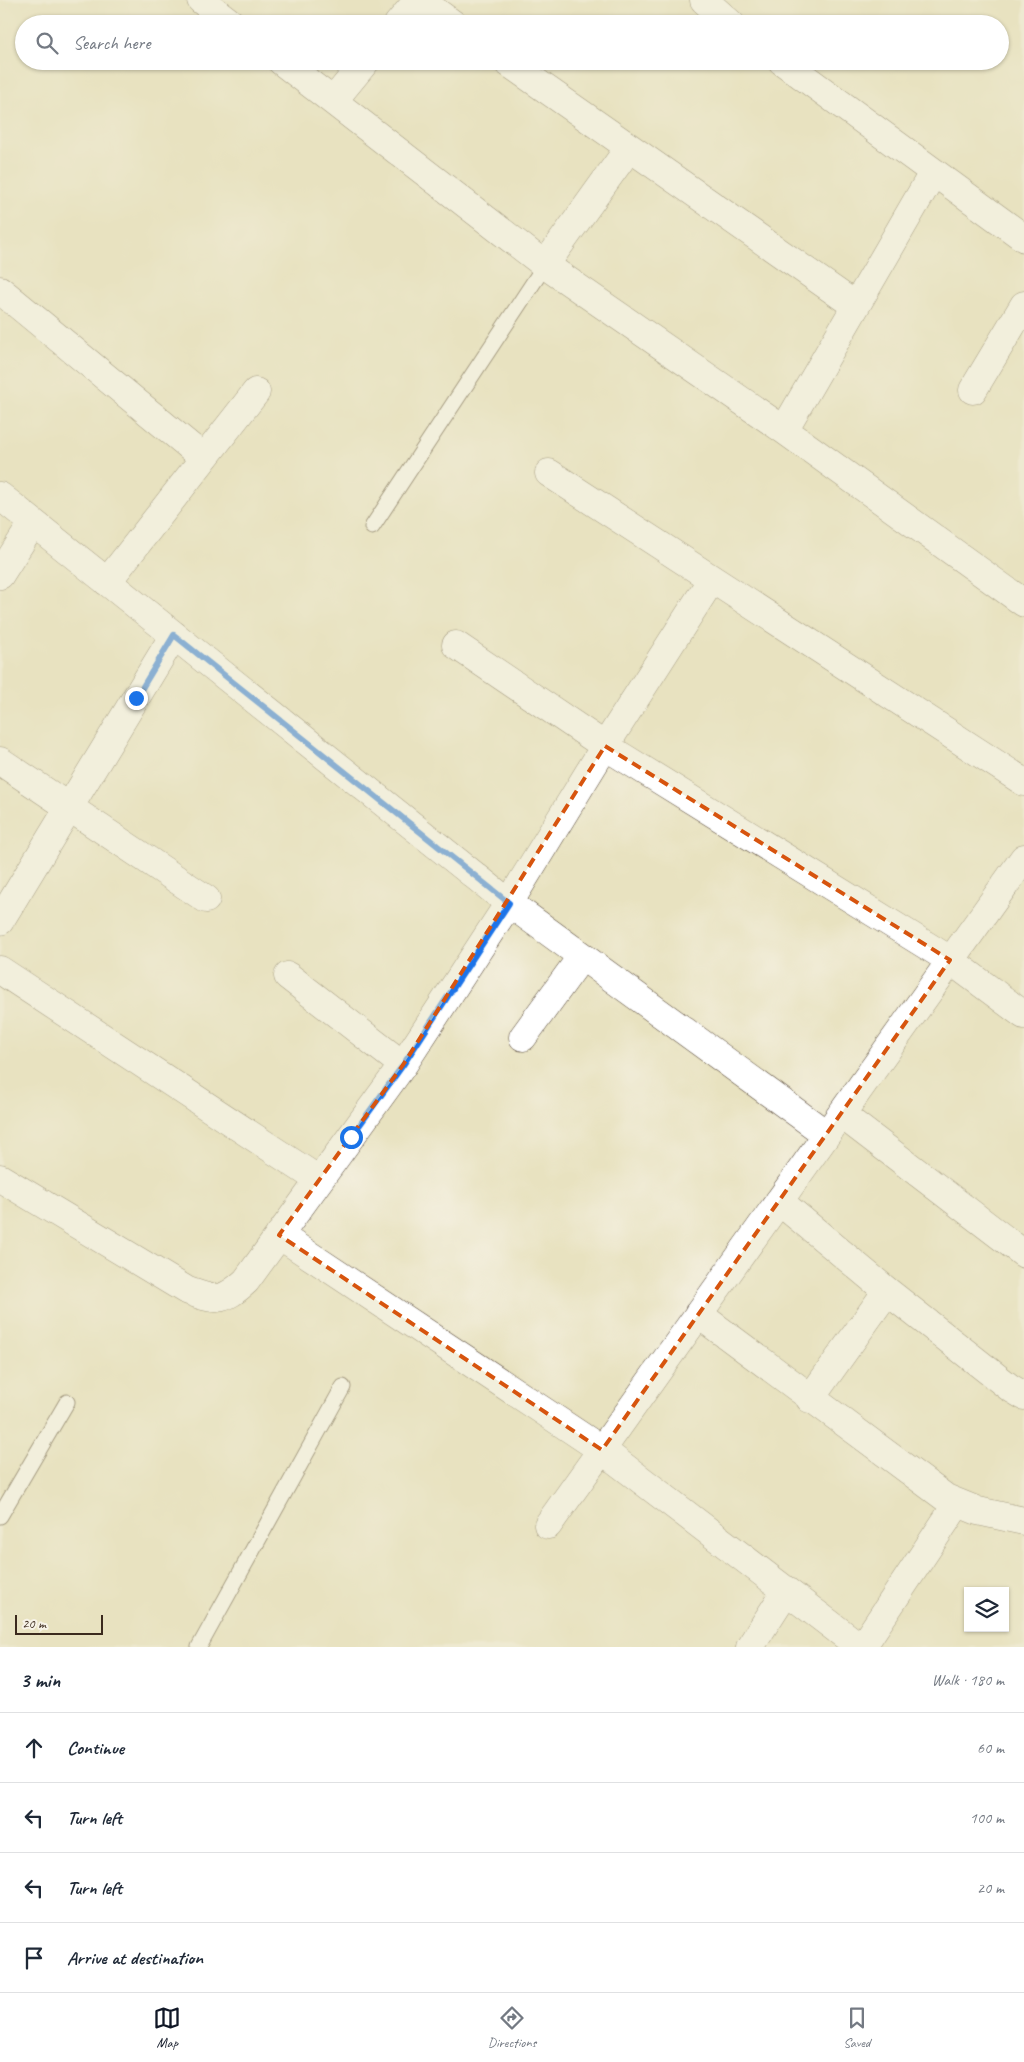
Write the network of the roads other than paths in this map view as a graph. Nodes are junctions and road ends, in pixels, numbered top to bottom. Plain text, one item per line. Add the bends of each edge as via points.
1 (201, 0) edge
2 (419, 0) edge
3 (704, 0) edge
4 (220, 15) edge
5 (406, 15) edge
6 (440, 15) edge
7 (721, 15) edge
8 (293, 70) edge
9 (359, 70) edge
10 (519, 70) edge
11 (794, 70) edge
12 (333, 101) junction
13 (629, 148) junction
14 (933, 174) junction
15 (1024, 238) edge
16 (545, 264) junction
17 (0, 290) edge
18 (1024, 305) edge
19 (856, 306) junction
20 (973, 390) dead end
21 (256, 392) dead end
22 (784, 430) junction
23 (204, 458) junction
24 (549, 473) dead end
25 (0, 496) edge
26 (33, 523) junction
27 (372, 527) dead end
28 (0, 575) edge
29 (712, 579) junction
30 (107, 582) junction
31 (1024, 603) edge
32 (174, 635) junction
33 (456, 645) dead end
34 (605, 746) junction
35 (0, 761) edge
36 (1024, 782) edge
37 (69, 807) junction
38 (1024, 858) edge
39 (206, 899) dead end
40 (509, 903) junction
41 (0, 920) edge
42 (582, 956) junction
43 (950, 960) junction
44 (0, 970) edge
45 (288, 976) dead end
46 (1024, 1015) edge
47 (523, 1037) dead end
48 (403, 1065) junction
49 (834, 1124) junction
50 (0, 1178) edge
51 (319, 1180) junction
52 (779, 1201) junction
53 (279, 1235) junction
54 (1024, 1254) edge
55 (887, 1291) junction
56 (698, 1314) junction
57 (343, 1387) dead end
58 (1024, 1396) edge
59 (810, 1399) junction
60 (67, 1402) dead end
61 (602, 1450) junction
62 (957, 1504) junction
63 (0, 1516) edge
64 (1024, 1521) edge
65 (548, 1525) dead end
66 (786, 1591) junction
67 (199, 1647) edge
68 (750, 1647) edge
69 (861, 1647) edge

1 - 4 street
2 - 5 street
2 - 6 street
3 - 7 street
8 - 12 street
9 - 12 street
10 - 13 street
11 - 14 street
12 - 16 street
13 - 16 street
13 - 19 street
14 - 15 street
14 - 19 street
16 - 22 street
16 - 27 lane
17 - 23 street
18 - 20 street
19 - 22 street
21 - 23 street
22 - 31 street
23 - 30 street
24 - 29 street
25 - 26 street
26 - 28 street
26 - 30 street
29 - 34 street
29 - 36 street
30 - 32 street
32 - 37 street
32 - 40 street
33 - 34 street
34 - 40 street
34 - 43 street
35 - 37 street
37 - 39 street
37 - 41 street
38 - 43 street
40 - 42 street
40 - 48 street
42 - 47 street
42 - 49 street
43 - 46 street
43 - 49 street
44 - 51 street
45 - 48 street
48 - 51 street
49 - 52 street
49 - 54 street
50 - 53 street via 186,1290 210,1299 231,1295 246,1281
51 - 53 street
52 - 55 street
52 - 56 street
53 - 61 street
55 - 58 street
55 - 59 street
56 - 59 street
56 - 61 street
57 - 67 lane
59 - 62 street via 931,1489
60 - 63 lane
61 - 65 street
61 - 66 street
62 - 64 street
62 - 69 street
66 - 68 street
66 - 69 street

